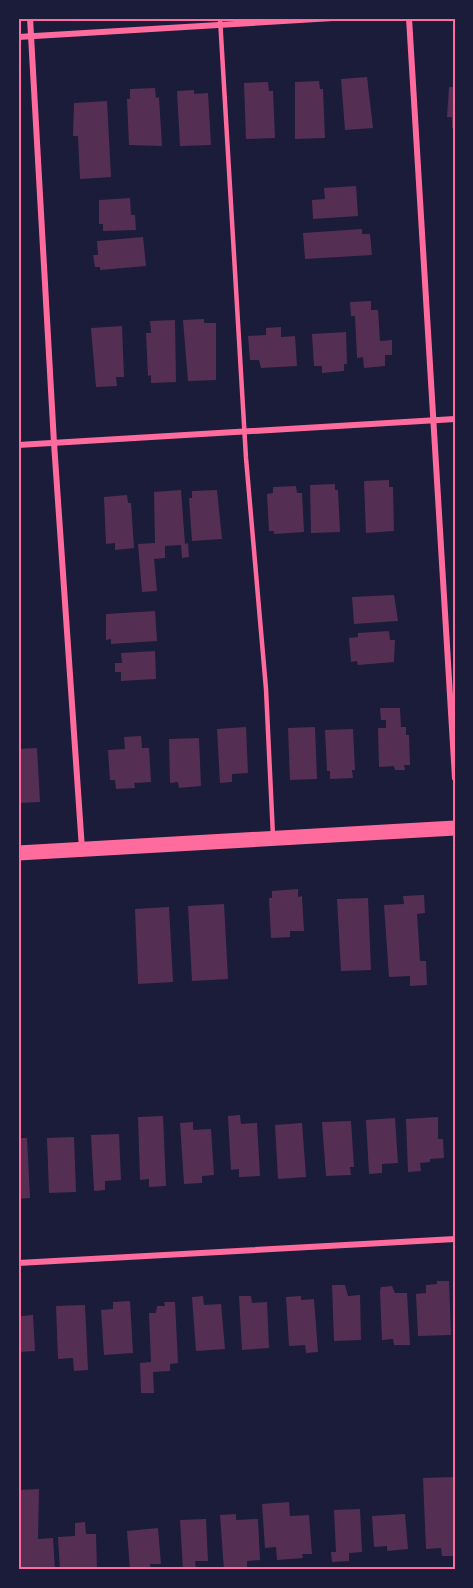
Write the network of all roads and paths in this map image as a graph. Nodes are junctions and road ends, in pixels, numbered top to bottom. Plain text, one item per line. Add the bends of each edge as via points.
1 (30, 18) edge
2 (333, 18) edge
3 (409, 18) edge
4 (220, 21) edge
5 (31, 36) junction
6 (18, 37) edge
7 (455, 419) edge
8 (433, 420) junction
9 (244, 431) junction
10 (54, 442) junction
11 (18, 445) edge
12 (455, 778) edge
13 (455, 828) edge
14 (273, 838) junction
15 (82, 849) junction
16 (18, 853) edge
17 (455, 1239) edge
18 (18, 1263) edge

1 - 5 street
2 - 4 street
3 - 8 street
4 - 5 street
4 - 9 lane
5 - 6 street
5 - 10 street
7 - 8 street
8 - 9 street
8 - 12 street
9 - 10 street
9 - 14 lane via 266,689
10 - 11 street
10 - 15 street
13 - 14 main road
14 - 15 main road
15 - 16 main road
17 - 18 street

